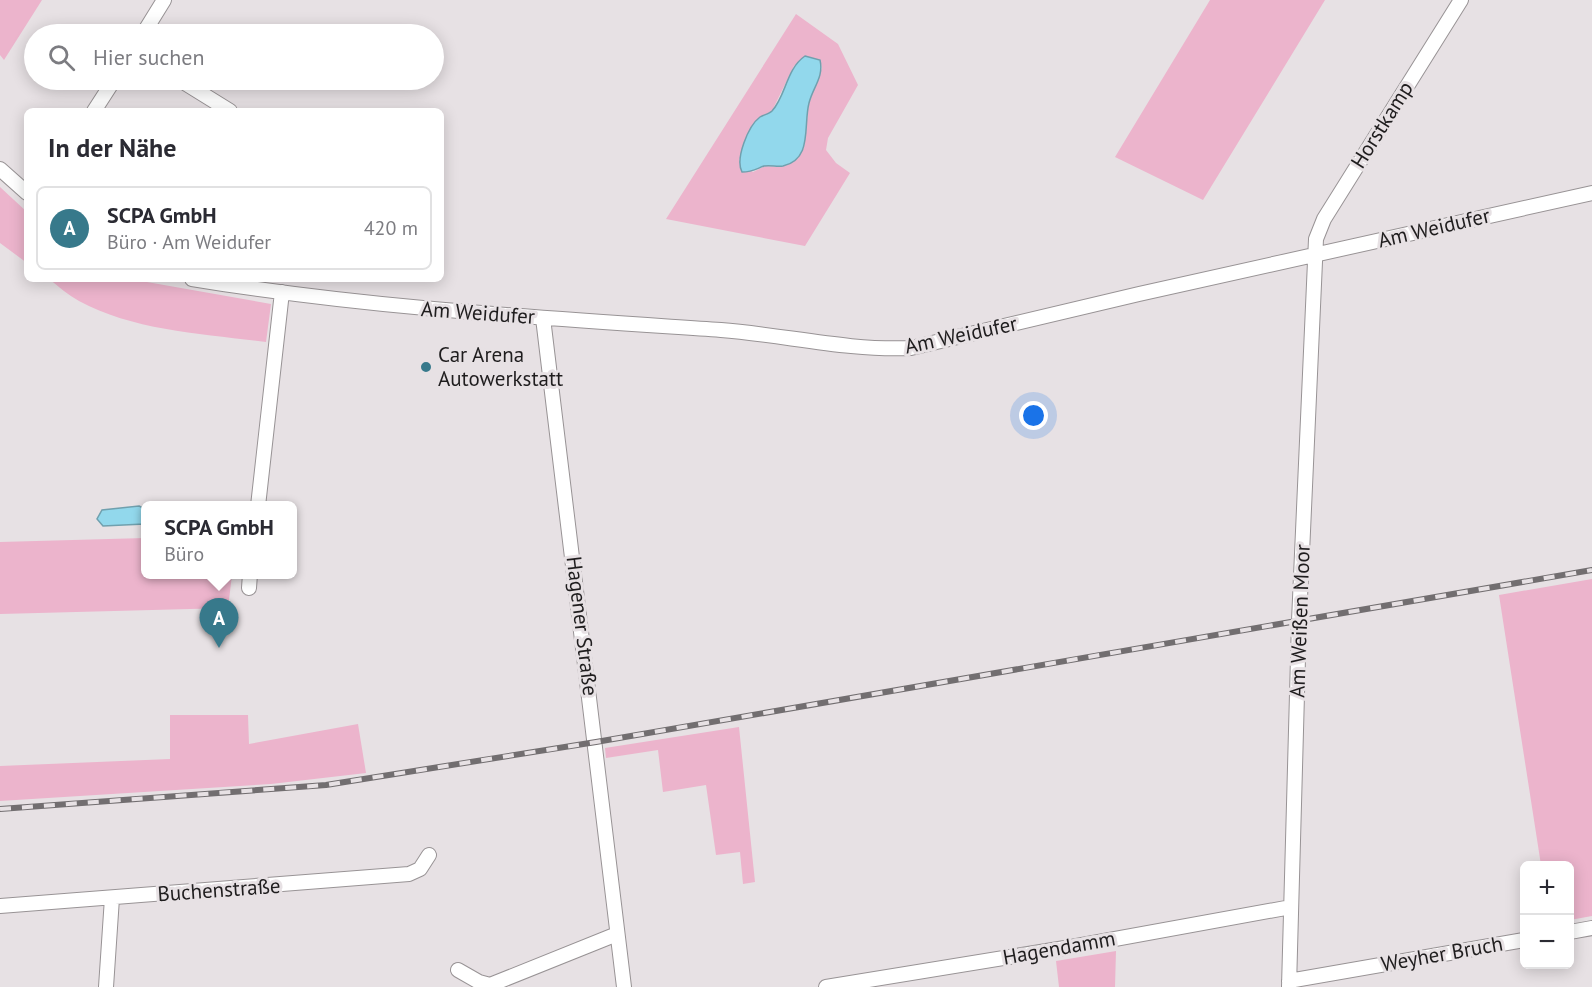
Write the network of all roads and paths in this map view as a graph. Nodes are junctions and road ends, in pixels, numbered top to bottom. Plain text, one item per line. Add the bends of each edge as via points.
1 (164, 0) edge
2 (1461, 0) edge
3 (149, 24) edge
4 (108, 90) edge
5 (196, 90) edge
6 (96, 108) edge
7 (225, 108) edge
8 (0, 168) edge
9 (24, 190) edge
10 (1592, 193) edge
11 (1314, 255) junction
12 (213, 282) edge
13 (282, 292) junction
14 (543, 318) junction
15 (259, 501) edge
16 (429, 855) dead end
17 (112, 898) junction
18 (0, 906) edge
19 (1291, 907) junction
20 (1592, 928) edge
21 (1574, 931) edge
22 (617, 934) junction
23 (1520, 941) edge
24 (458, 970) dead end
25 (1289, 984) edge
26 (106, 987) edge
27 (624, 987) edge
28 (826, 987) edge

1 - 3 street
2 - 11 street, Horstkamp via 1324,219
4 - 6 street
5 - 7 street
8 - 9 street
10 - 11 street, Am Weidufer
11 - 14 street, Am Weidufer via 911,348 876,350 733,331
11 - 19 street, Am Weißen Moor
12 - 13 street, Am Weidufer
13 - 14 street, Am Weidufer via 377,305
13 - 15 street
14 - 22 street, Hagener Straße via 597,742
16 - 17 street, Buchenstraße via 420,869 409,874
17 - 18 street, Buchenstraße
17 - 26 street
19 - 25 street, Am Weißen Moor
19 - 28 street, Hagendamm
20 - 21 street
22 - 24 street via 490,985
22 - 27 street, Hagener Straße
23 - 25 street, Weyher Bruch

